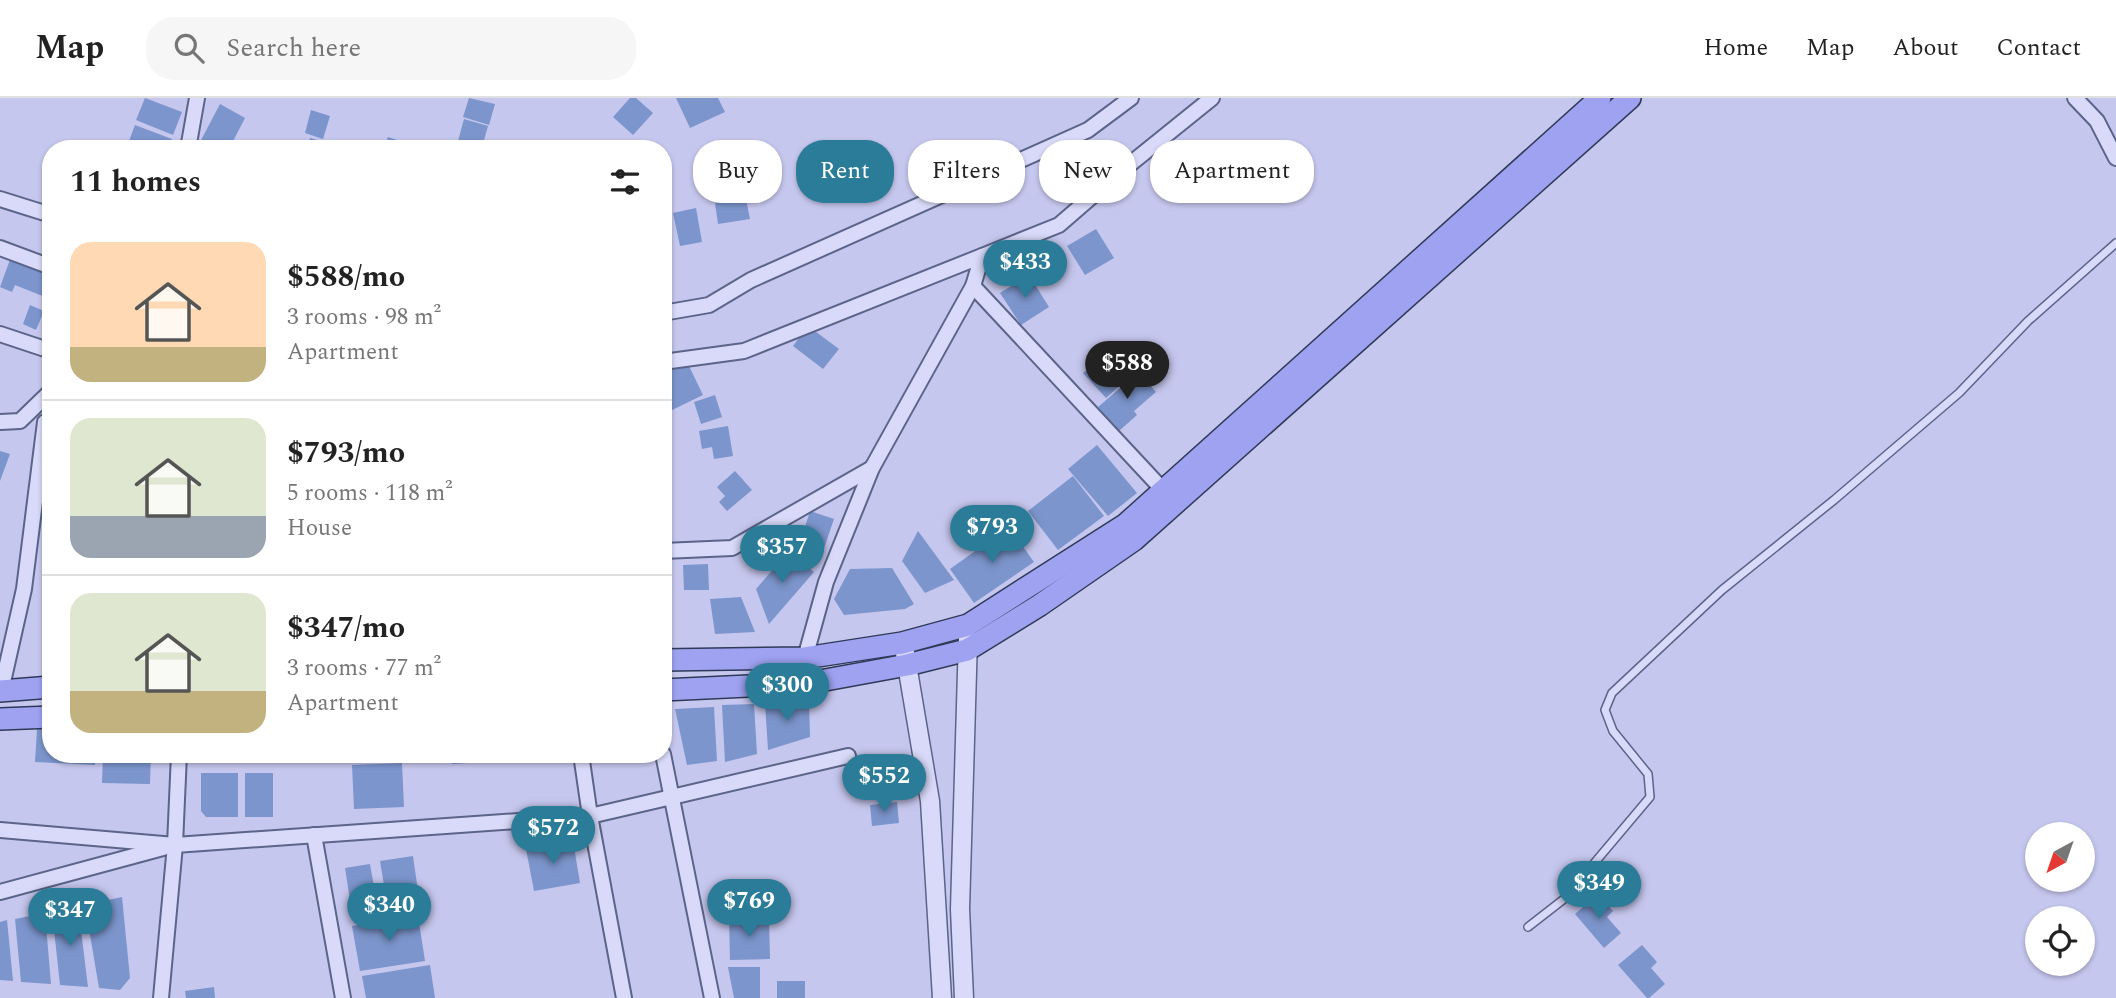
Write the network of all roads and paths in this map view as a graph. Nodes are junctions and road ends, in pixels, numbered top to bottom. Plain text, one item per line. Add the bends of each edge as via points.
1 (197, 98) edge
2 (1131, 98) edge
3 (1212, 98) edge
4 (1600, 98) edge
5 (1630, 98) edge
6 (2075, 98) edge
7 (190, 140) edge
8 (2116, 158) edge
9 (0, 199) edge
10 (42, 212) edge
11 (2116, 243) edge
12 (0, 248) edge
13 (982, 256) junction
14 (42, 264) edge
15 (973, 286) junction
16 (672, 311) edge
17 (0, 334) edge
18 (42, 348) edge
19 (672, 361) edge
20 (42, 400) edge
21 (20, 421) junction
22 (0, 422) edge
23 (42, 423) edge
24 (42, 464) edge
25 (872, 468) junction
26 (1163, 490) junction
27 (672, 551) edge
28 (968, 625) junction
29 (902, 643) junction
30 (967, 650) junction
31 (805, 658) junction
32 (672, 660) edge
33 (907, 665) junction
34 (808, 683) junction
35 (42, 688) edge
36 (672, 690) edge
37 (0, 691) edge
38 (42, 717) edge
39 (0, 719) edge
40 (848, 756) dead end
41 (179, 763) edge
42 (582, 763) edge
43 (665, 763) edge
44 (672, 797) junction
45 (590, 816) junction
46 (0, 830) edge
47 (314, 835) junction
48 (175, 845) junction
49 (0, 892) edge
50 (1528, 927) dead end
51 (161, 998) edge
52 (343, 998) edge
53 (624, 998) edge
54 (712, 998) edge
55 (942, 998) edge
56 (964, 998) edge

1 - 7 street
2 - 16 street via 1088,130 751,280 709,305
3 - 13 street via 1059,225
4 - 26 main road
5 - 30 main road via 1134,540
6 - 8 street via 2096,121
9 - 10 street
11 - 50 lane via 2028,321 1959,393 1722,590 1612,693 1605,710 1613,732 1648,775 1650,797 1564,899
12 - 14 street
13 - 15 street
13 - 19 street via 744,351
15 - 25 street
15 - 26 street
17 - 18 street
20 - 21 street
21 - 22 street
21 - 23 street
24 - 37 street via 24,589
25 - 27 street via 732,548
25 - 31 street via 826,582
26 - 28 main road via 1126,524
28 - 29 main road
28 - 30 street
29 - 31 main road
29 - 33 street
30 - 33 main road
30 - 56 street via 960,909
31 - 32 main road
31 - 34 street
33 - 34 main road
33 - 55 street via 930,801
34 - 36 main road
35 - 37 main road
38 - 39 main road
40 - 44 street
41 - 48 street
42 - 45 street
43 - 44 street
44 - 45 street
44 - 54 street
45 - 47 street
45 - 53 street
46 - 48 street
47 - 48 street
47 - 52 street
48 - 49 street
48 - 51 street

